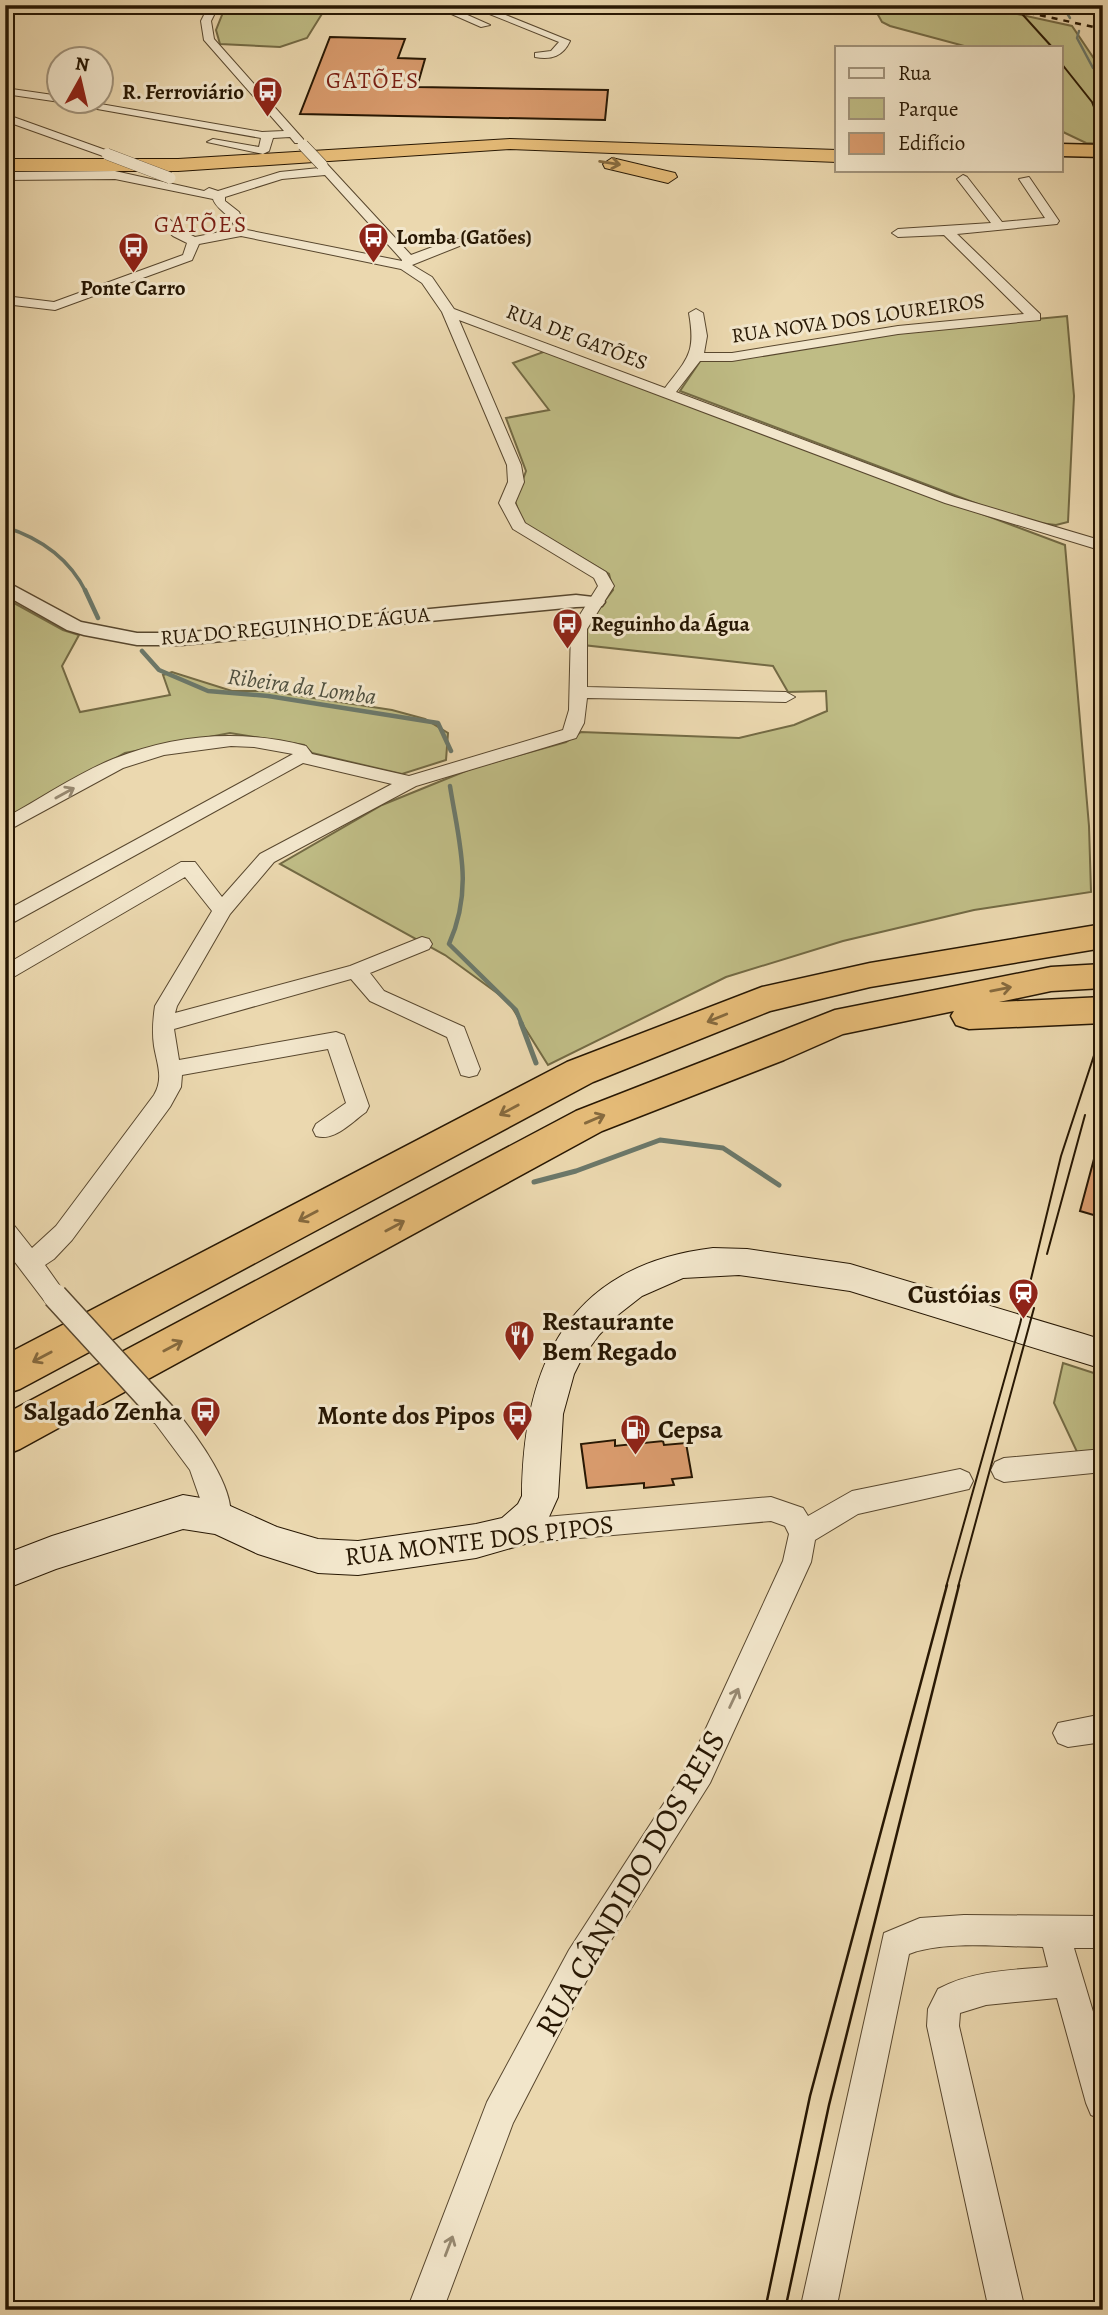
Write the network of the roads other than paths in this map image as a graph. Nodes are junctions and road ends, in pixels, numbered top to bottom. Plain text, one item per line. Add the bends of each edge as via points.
1 (214, 5) edge
2 (436, 5) edge
3 (472, 5) edge
4 (494, 28) dead end
5 (539, 55) dead end
6 (5, 91) edge
7 (46, 97) edge
8 (116, 109) edge
9 (5, 117) edge
10 (642, 130) dead end
11 (293, 134) junction
12 (268, 135) junction
13 (213, 142) dead end
14 (346, 153) junction
15 (1062, 153) edge
16 (1103, 154) edge
17 (835, 156) edge
18 (5, 164) edge
19 (324, 168) junction
20 (665, 169) dead end
21 (5, 176) edge
22 (963, 179) dead end
23 (1025, 180) dead end
24 (219, 196) junction
25 (162, 219) dead end
26 (999, 226) junction
27 (947, 231) junction
28 (241, 232) junction
29 (898, 233) dead end
30 (194, 242) junction
31 (458, 242) dead end
32 (407, 263) junction
33 (5, 300) edge
34 (449, 312) junction
35 (696, 313) dead end
36 (696, 357) junction
37 (668, 394) junction
38 (1072, 538) joint
39 (1103, 546) edge
40 (5, 587) edge
41 (595, 603) junction
42 (578, 692) junction
43 (786, 697) dead end
44 (301, 757) junction
45 (409, 782) junction
46 (5, 826) edge
47 (222, 910) junction
48 (1103, 912) edge
49 (5, 920) edge
50 (1103, 936) edge
51 (1103, 942) edge
52 (422, 944) dead end
53 (1022, 949) junction
54 (356, 971) junction
55 (5, 975) edge
56 (1103, 976) edge
57 (762, 1000) junction
58 (1103, 1010) edge
59 (163, 1024) junction
60 (771, 1051) junction
61 (172, 1069) junction
62 (469, 1069) dead end
63 (324, 1130) dead end
64 (5, 1231) edge
65 (29, 1262) junction
66 (1103, 1354) edge
67 (5, 1376) edge
68 (5, 1436) edge
69 (1103, 1460) edge
70 (1004, 1470) dead end
71 (960, 1480) dead end
72 (219, 1518) junction
73 (512, 1532) junction
74 (803, 1533) junction
75 (5, 1572) edge
76 (5, 1590) edge
77 (1103, 1728) edge
78 (1068, 1733) dead end
79 (1054, 1932) junction
80 (1103, 1932) edge
81 (1068, 1981) junction
82 (1103, 2103) edge
83 (425, 2310) edge
84 (818, 2310) edge
85 (1007, 2310) edge

1 - 11 street via 206,21 209,40
2 - 4 street
3 - 5 street via 565,41 555,54
6 - 7 street
8 - 12 street
9 - 24 street, bridge
10 - 14 highway via 521,132
11 - 12 street
11 - 19 street, bridge
12 - 13 street via 263,151
14 - 17 highway via 577,145
14 - 18 highway via 168,166
14 -> 20 highway via 534,155
15 - 16 highway
19 - 24 street via 280,176
19 - 32 street
21 - 24 street via 115,175
22 - 26 street
23 - 26 street via 1053,221
24 - 28 street via 219,202 235,214
25 - 30 street
26 - 27 street
27 - 29 street
27 - 36 street, RUA NOVA DOS LOUREIROS via 1035,317 898,330 732,357
28 - 30 street
28 - 32 street
30 - 33 street via 188,257 55,306
31 - 32 street
32 - 34 street via 427,280
34 - 37 street, RUA DE GATÕES
34 - 41 street via 514,465 516,482 507,503 519,526 600,575 606,586
35 - 36 street via 700,336
36 - 37 street, RUA NOVA DOS LOUREIROS
37 - 38 street, RUA DE GATÕES via 950,499
38 - 39 street, RUA DE GATÕES
40 - 41 street, RUA DO REGUINHO DE ÁGUA via 74,626 138,639
41 - 42 street via 579,630
42 - 43 street
42 - 45 street via 570,734
44 - 45 street
46 -> 44 street via 135,757 239,739 294,748 303,753
44 - 49 street
45 - 47 street via 267,858
47 - 55 street via 188,867
47 - 59 street via 166,1006
48 - 57 highway via 861,966
50 - 53 highway
51 - 53 highway
52 - 54 street
53 - 57 highway via 870,975
54 - 59 street
54 - 62 street via 377,996 456,1032
60 -> 56 highway via 835,1023 1051,979
57 -> 67 highway via 580,1072
58 - 60 highway via 952,1017
59 - 61 street
68 -> 60 highway via 589,1121
61 - 63 street via 336,1040 358,1106
61 - 65 street via 162,1101 64,1233
64 - 65 street
65 - 72 street, bridge via 200,1459
66 - 73 main road via 860,1280 738,1261 712,1261 658,1272 607,1302 567,1353 542,1426 538,1507
69 - 70 street
71 - 74 street via 852,1503
72 - 73 main road, RUA MONTE DOS PIPOS via 271,1542 318,1556 358,1558
72 - 75 main road, RUA MONTE DOS PIPOS via 183,1513 159,1518
72 - 76 main road via 106,1551
73 - 74 street, RUA MONTE DOS PIPOS via 771,1508 794,1517
83 -> 74 street, RUA CÂNDIDO DOS REIS via 499,2114 580,1961 700,1773 797,1562
77 - 78 street
79 - 80 street
79 - 81 street
79 - 84 street via 953,1931 920,1934 895,1944
81 - 82 street
81 - 85 street via 970,1992 951,1998 943,2010

